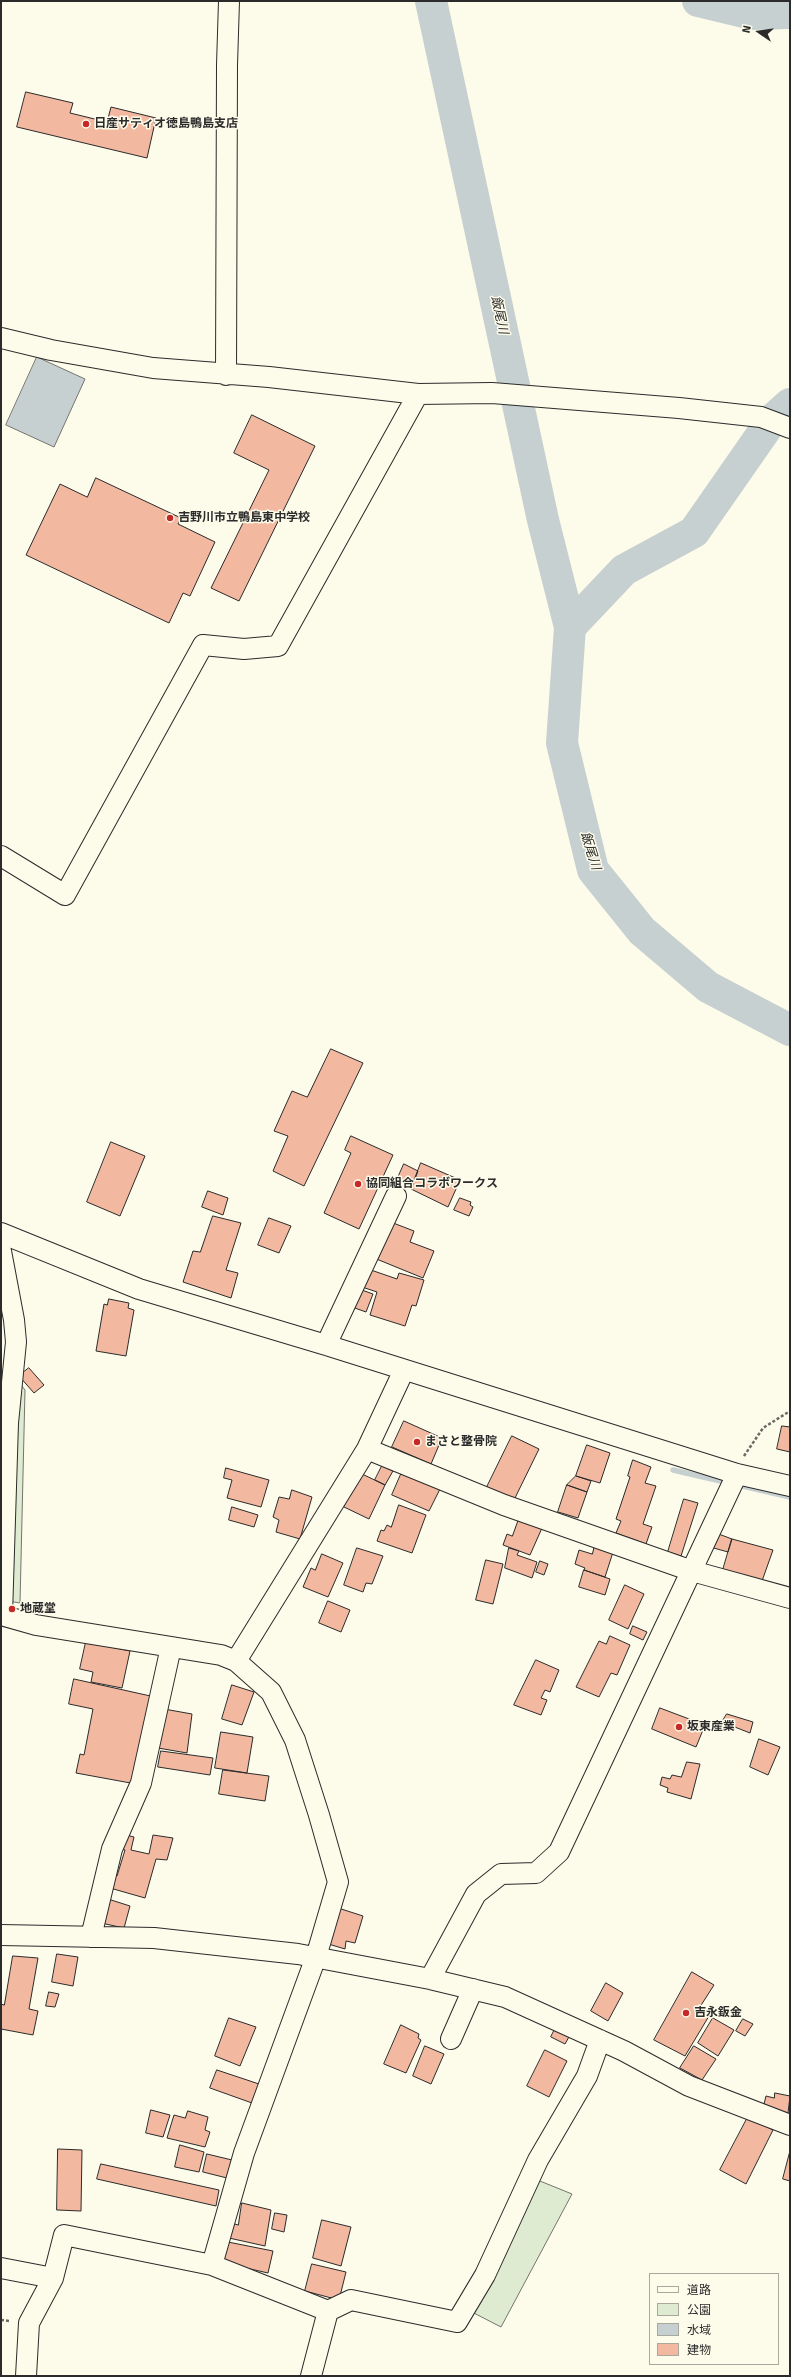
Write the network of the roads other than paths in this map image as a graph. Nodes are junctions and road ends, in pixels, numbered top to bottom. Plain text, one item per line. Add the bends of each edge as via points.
1 (229, 1) edge
2 (1, 338) edge
3 (226, 375) junction
4 (418, 394) junction
5 (787, 426) edge
6 (1, 856) edge
7 (396, 1196) dead end
8 (1, 1232) edge
9 (1, 1251) edge
10 (326, 1345) junction
11 (404, 1370) junction
12 (367, 1449) junction
13 (735, 1481) junction
14 (790, 1486) edge
15 (692, 1571) junction
16 (790, 1598) edge
17 (2, 1615) edge
18 (171, 1647) junction
19 (236, 1661) junction
20 (1, 1935) edge
21 (91, 1937) junction
22 (316, 1957) junction
23 (430, 1979) junction
24 (473, 1989) junction
25 (450, 2040) dead end
26 (600, 2040) junction
27 (790, 2125) edge
28 (212, 2265) junction
29 (1, 2268) edge
30 (53, 2278) junction
31 (328, 2311) junction
32 (26, 2376) edge
33 (311, 2376) edge

1 - 3 street via 226,65
2 - 3 street via 153,368
3 - 4 street
4 - 5 street via 492,393 548,397 762,417
4 - 6 street via 278,646 244,649 203,645 65,895
7 - 10 street
8 - 10 street via 139,1289
9 - 17 street via 16,1342 8,1423
10 - 11 street
11 - 12 street
11 - 13 street
12 - 15 street via 504,1505
12 - 19 street
13 - 14 street
13 - 15 street
15 - 16 street
15 - 23 street via 559,1852 536,1873 501,1874 476,1894
17 - 18 street via 36,1625
18 - 19 street via 221,1655
18 - 21 street via 141,1783 112,1849
19 - 22 street via 272,1692 295,1740 338,1882
20 - 21 street
21 - 22 street via 154,1938
22 - 23 street
22 - 28 street via 244,2153
23 - 24 street
24 - 25 street
24 - 26 street via 505,1997
26 - 27 street via 689,2086
26 - 31 street via 587,2076 538,2160 485,2275 457,2322 351,2300
28 - 30 street via 64,2235
28 - 31 street
29 - 30 street
30 - 32 street via 29,2323
31 - 33 street

